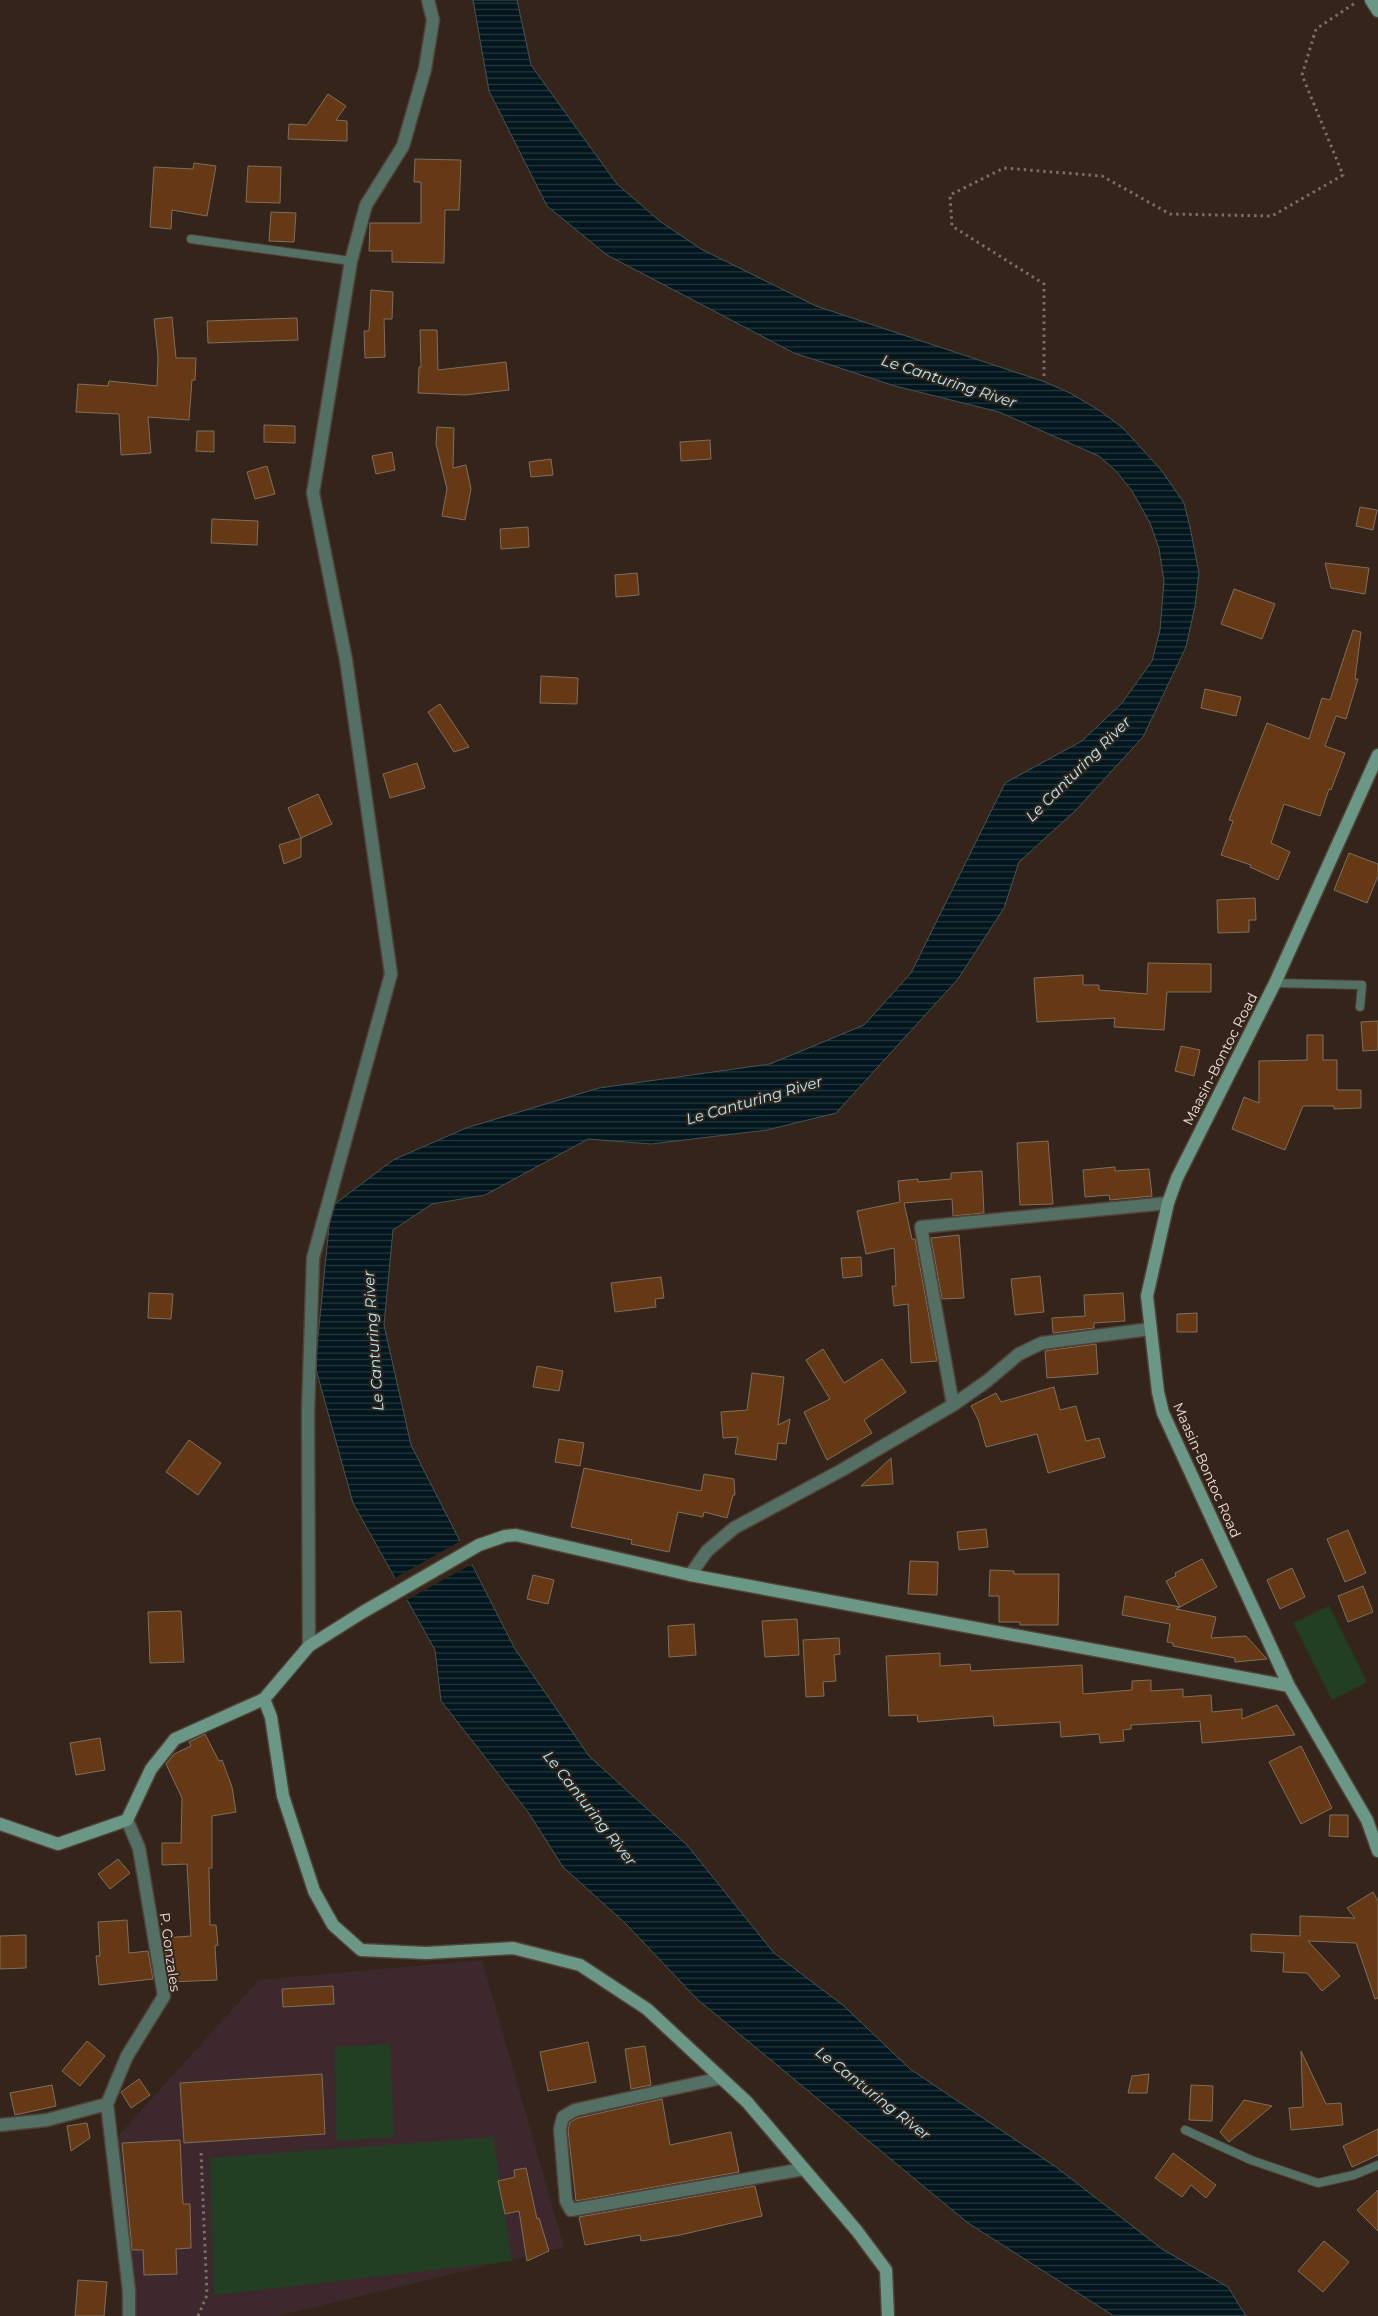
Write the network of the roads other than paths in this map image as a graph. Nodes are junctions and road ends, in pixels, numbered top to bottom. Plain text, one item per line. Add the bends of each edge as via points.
1 (428, 0) edge
2 (1371, 0) edge
3 (1378, 11) edge
4 (191, 239) dead end
5 (351, 262) junction
6 (1378, 755) edge
7 (1275, 983) junction
8 (1360, 1007) dead end
9 (1168, 1203) junction
10 (1150, 1329) junction
11 (953, 1406) junction
12 (690, 1575) junction
13 (310, 1646) junction
14 (1289, 1686) junction
15 (264, 1699) junction
16 (127, 1820) junction
17 (0, 1824) edge
18 (1377, 1844) edge
19 (721, 2078) junction
20 (107, 2104) junction
21 (0, 2125) edge
22 (1185, 2130) dead end
23 (1378, 2165) edge
24 (804, 2169) junction
25 (129, 2316) edge
26 (888, 2316) edge

1 - 5 street via 433,20 425,70 404,146 366,205
2 - 3 street
4 - 5 lane
5 - 13 street via 314,493 346,660 391,974 313,1258 308,1413
6 - 7 street, Maasin-Bontoc Road
7 - 8 lane via 1362,985
7 - 9 street, Maasin-Bontoc Road via 1177,1178
9 - 10 street, Maasin-Bontoc Road via 1147,1296
9 - 11 street via 921,1227
10 - 11 street via 1042,1343 1020,1354
10 - 14 street, Maasin-Bontoc Road via 1163,1413
11 - 12 street via 734,1528 707,1550
12 - 13 street via 524,1536 505,1536 480,1545 362,1612
12 - 14 street
13 - 15 street
14 - 18 street, Maasin-Bontoc Road via 1367,1820
15 - 16 street via 174,1739 151,1770
15 - 19 street via 271,1717 283,1796 314,1891 333,1925 361,1950 426,1953 513,1948 580,1965 647,2009
16 - 17 street via 58,1844
16 - 20 street, P. Gonzales via 139,1848 164,1996 127,2056
19 - 24 street via 747,2102
19 - 24 street via 575,2110 563,2117 560,2130 566,2201 571,2210
20 - 21 street via 47,2120
20 - 25 street via 130,2291
22 - 23 lane via 1251,2160 1318,2183 1354,2175
24 - 26 street via 886,2270

